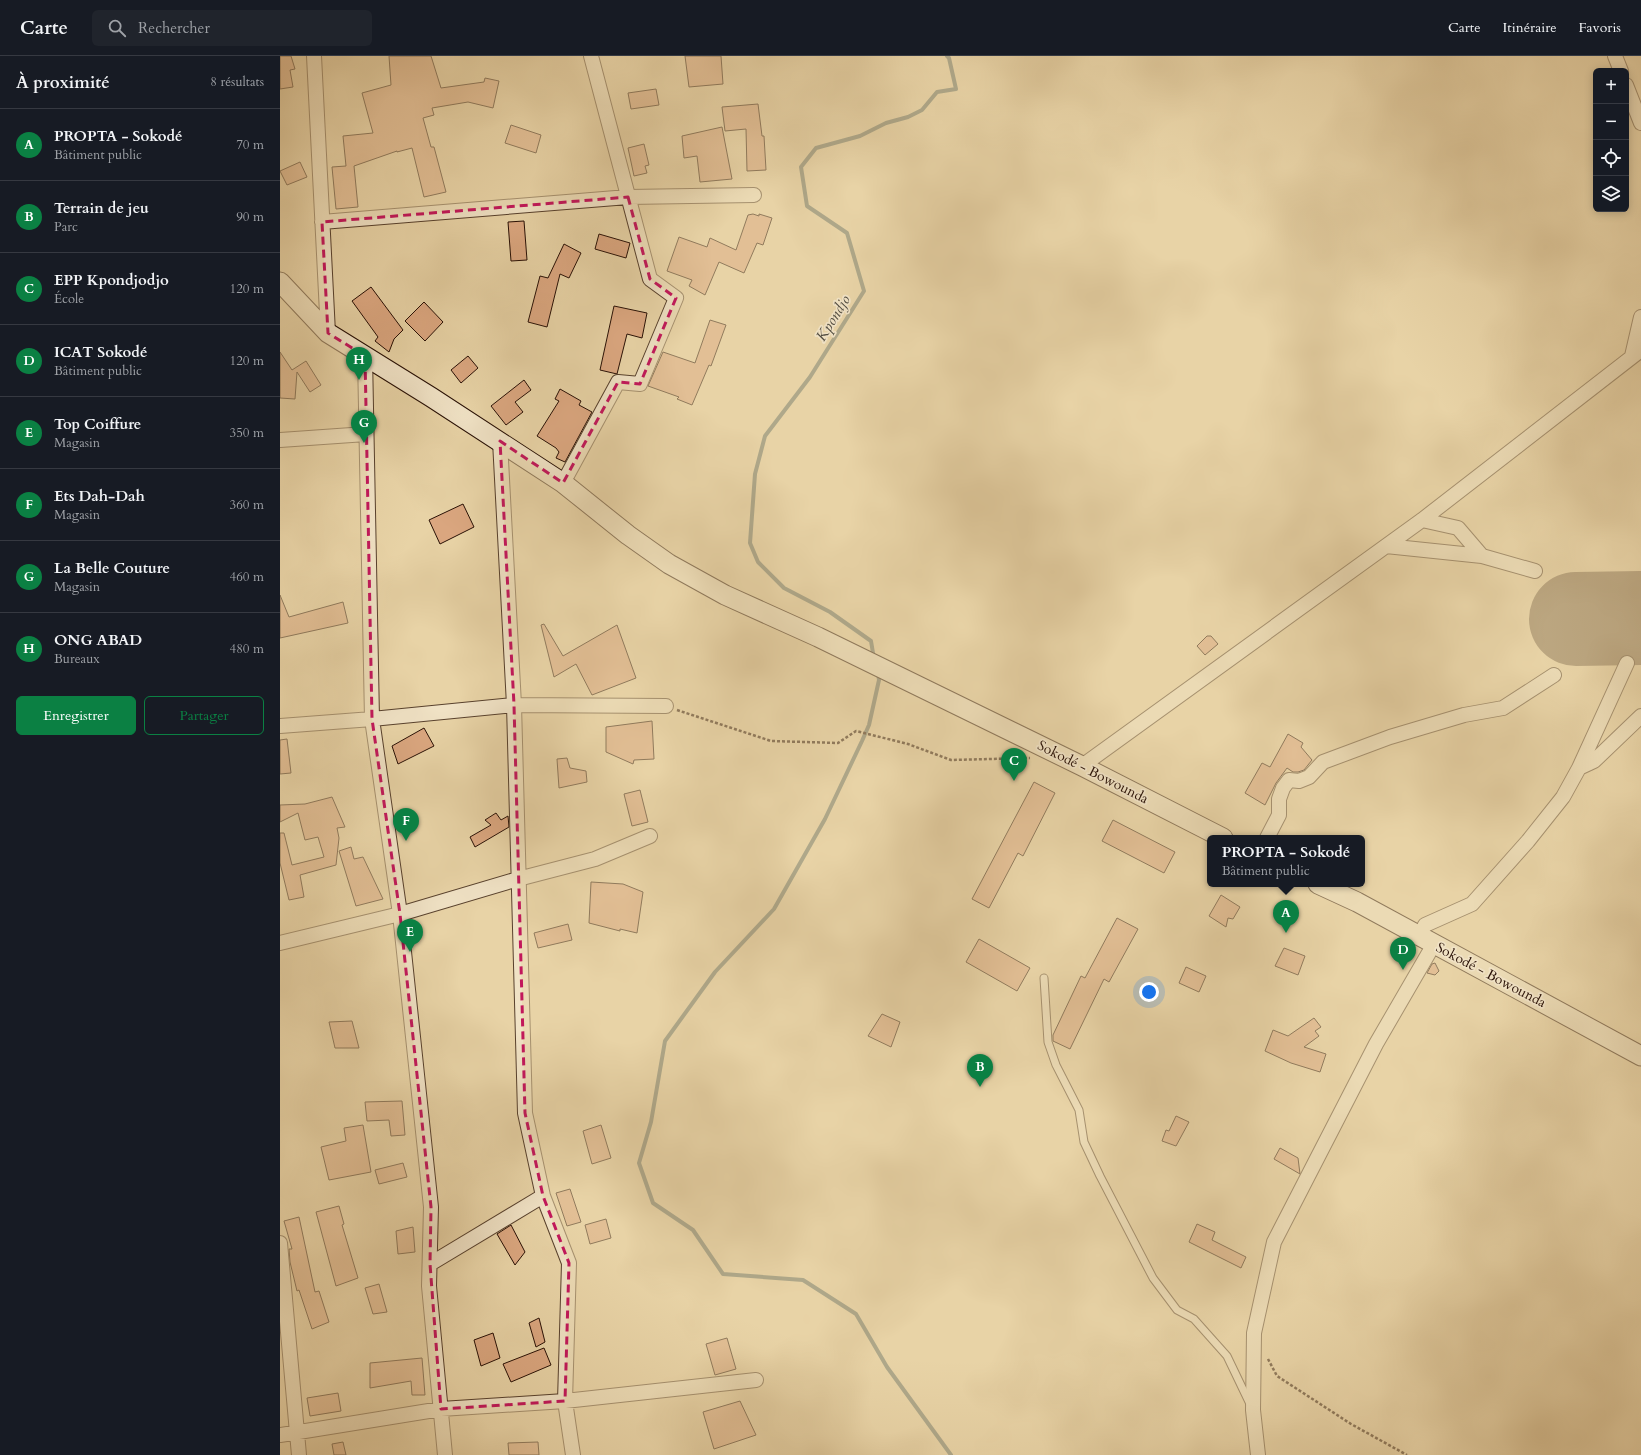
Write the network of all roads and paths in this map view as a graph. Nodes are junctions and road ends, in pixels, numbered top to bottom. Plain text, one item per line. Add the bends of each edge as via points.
1 (314, 56) edge
2 (591, 56) edge
3 (1615, 56) edge
4 (1620, 68) edge
5 (1629, 93) edge
6 (1641, 123) edge
7 (754, 195) dead end
8 (628, 197) junction
9 (322, 222) junction
10 (280, 282) edge
11 (1641, 317) edge
12 (328, 333) junction
13 (1636, 353) edge
14 (365, 356) junction
15 (366, 434) junction
16 (280, 440) edge
17 (500, 441) junction
18 (564, 483) junction
19 (1422, 520) junction
20 (1386, 546) junction
21 (1482, 556) junction
22 (1535, 571) dead end
23 (1627, 663) dead end
24 (1554, 675) dead end
25 (514, 705) junction
26 (666, 706) joint
27 (1641, 716) edge
28 (372, 720) junction
29 (280, 726) edge
30 (1034, 758) dead end
31 (1082, 766) junction
32 (1579, 768) junction
33 (1217, 835) edge
34 (1269, 835) edge
35 (650, 836) dead end
36 (518, 879) junction
37 (1324, 887) edge
38 (400, 914) junction
39 (1426, 940) junction
40 (280, 943) edge
41 (1044, 978) dead end
42 (1641, 1056) edge
43 (543, 1196) junction
44 (280, 1243) edge
45 (430, 1264) junction
46 (1267, 1358) dead end
47 (756, 1380) dead end
48 (565, 1401) junction
49 (441, 1410) junction
50 (1253, 1410) junction
51 (298, 1433) junction
52 (280, 1435) edge
53 (299, 1455) edge
54 (445, 1455) edge
55 (573, 1455) edge
56 (1258, 1455) edge
57 (1407, 1455) edge

1 - 9 street
2 - 8 street
3 - 4 street
5 - 6 street
7 - 8 street
8 - 9 street
8 - 18 street via 650,279 676,298 640,384 618,382
9 - 12 street
10 - 12 main road, Sokodé - Bowounda
11 - 13 street
12 - 14 main road, Sokodé - Bowounda
13 - 19 street
14 - 15 street
14 - 17 main road, Sokodé - Bowounda
15 - 16 street
15 - 28 street
17 - 18 main road, Sokodé - Bowounda
17 - 25 street
18 - 31 main road, Sokodé - Bowounda via 628,535 669,564 725,595 818,637
19 - 20 street
19 - 21 street via 1458,528
20 - 21 street
20 - 31 street
21 - 22 street
23 - 32 street
24 - 34 street via 1503,708 1464,715 1390,737 1323,762 1309,777 1299,782 1289,780 1283,788 1279,800 1279,815
25 - 26 street
25 - 28 street
25 - 36 street
26 - 30 path via 771,741 838,743 856,732 908,744 951,760
27 - 32 street via 1594,761
28 - 29 street
28 - 38 street
31 - 33 main road, Sokodé - Bowounda
32 - 39 street via 1563,797 1472,904 1426,925
35 - 36 street via 595,859
36 - 38 street
36 - 43 street via 525,1113
37 - 39 main road, Sokodé - Bowounda
38 - 40 street
38 - 45 street via 431,1207
39 - 42 main road, Sokodé - Bowounda
39 - 50 street via 1376,1044 1274,1242 1254,1333
41 - 50 lane via 1048,1042 1056,1065 1079,1110 1084,1142 1100,1176 1153,1278 1177,1310 1194,1319 1227,1356
43 - 45 street
43 - 48 street via 568,1263
44 - 51 street
45 - 49 street
46 - 57 path via 1277,1376 1351,1424
47 - 48 street
48 - 49 street
48 - 55 street
49 - 51 street
49 - 54 street
50 - 56 street
51 - 52 street
51 - 53 street

